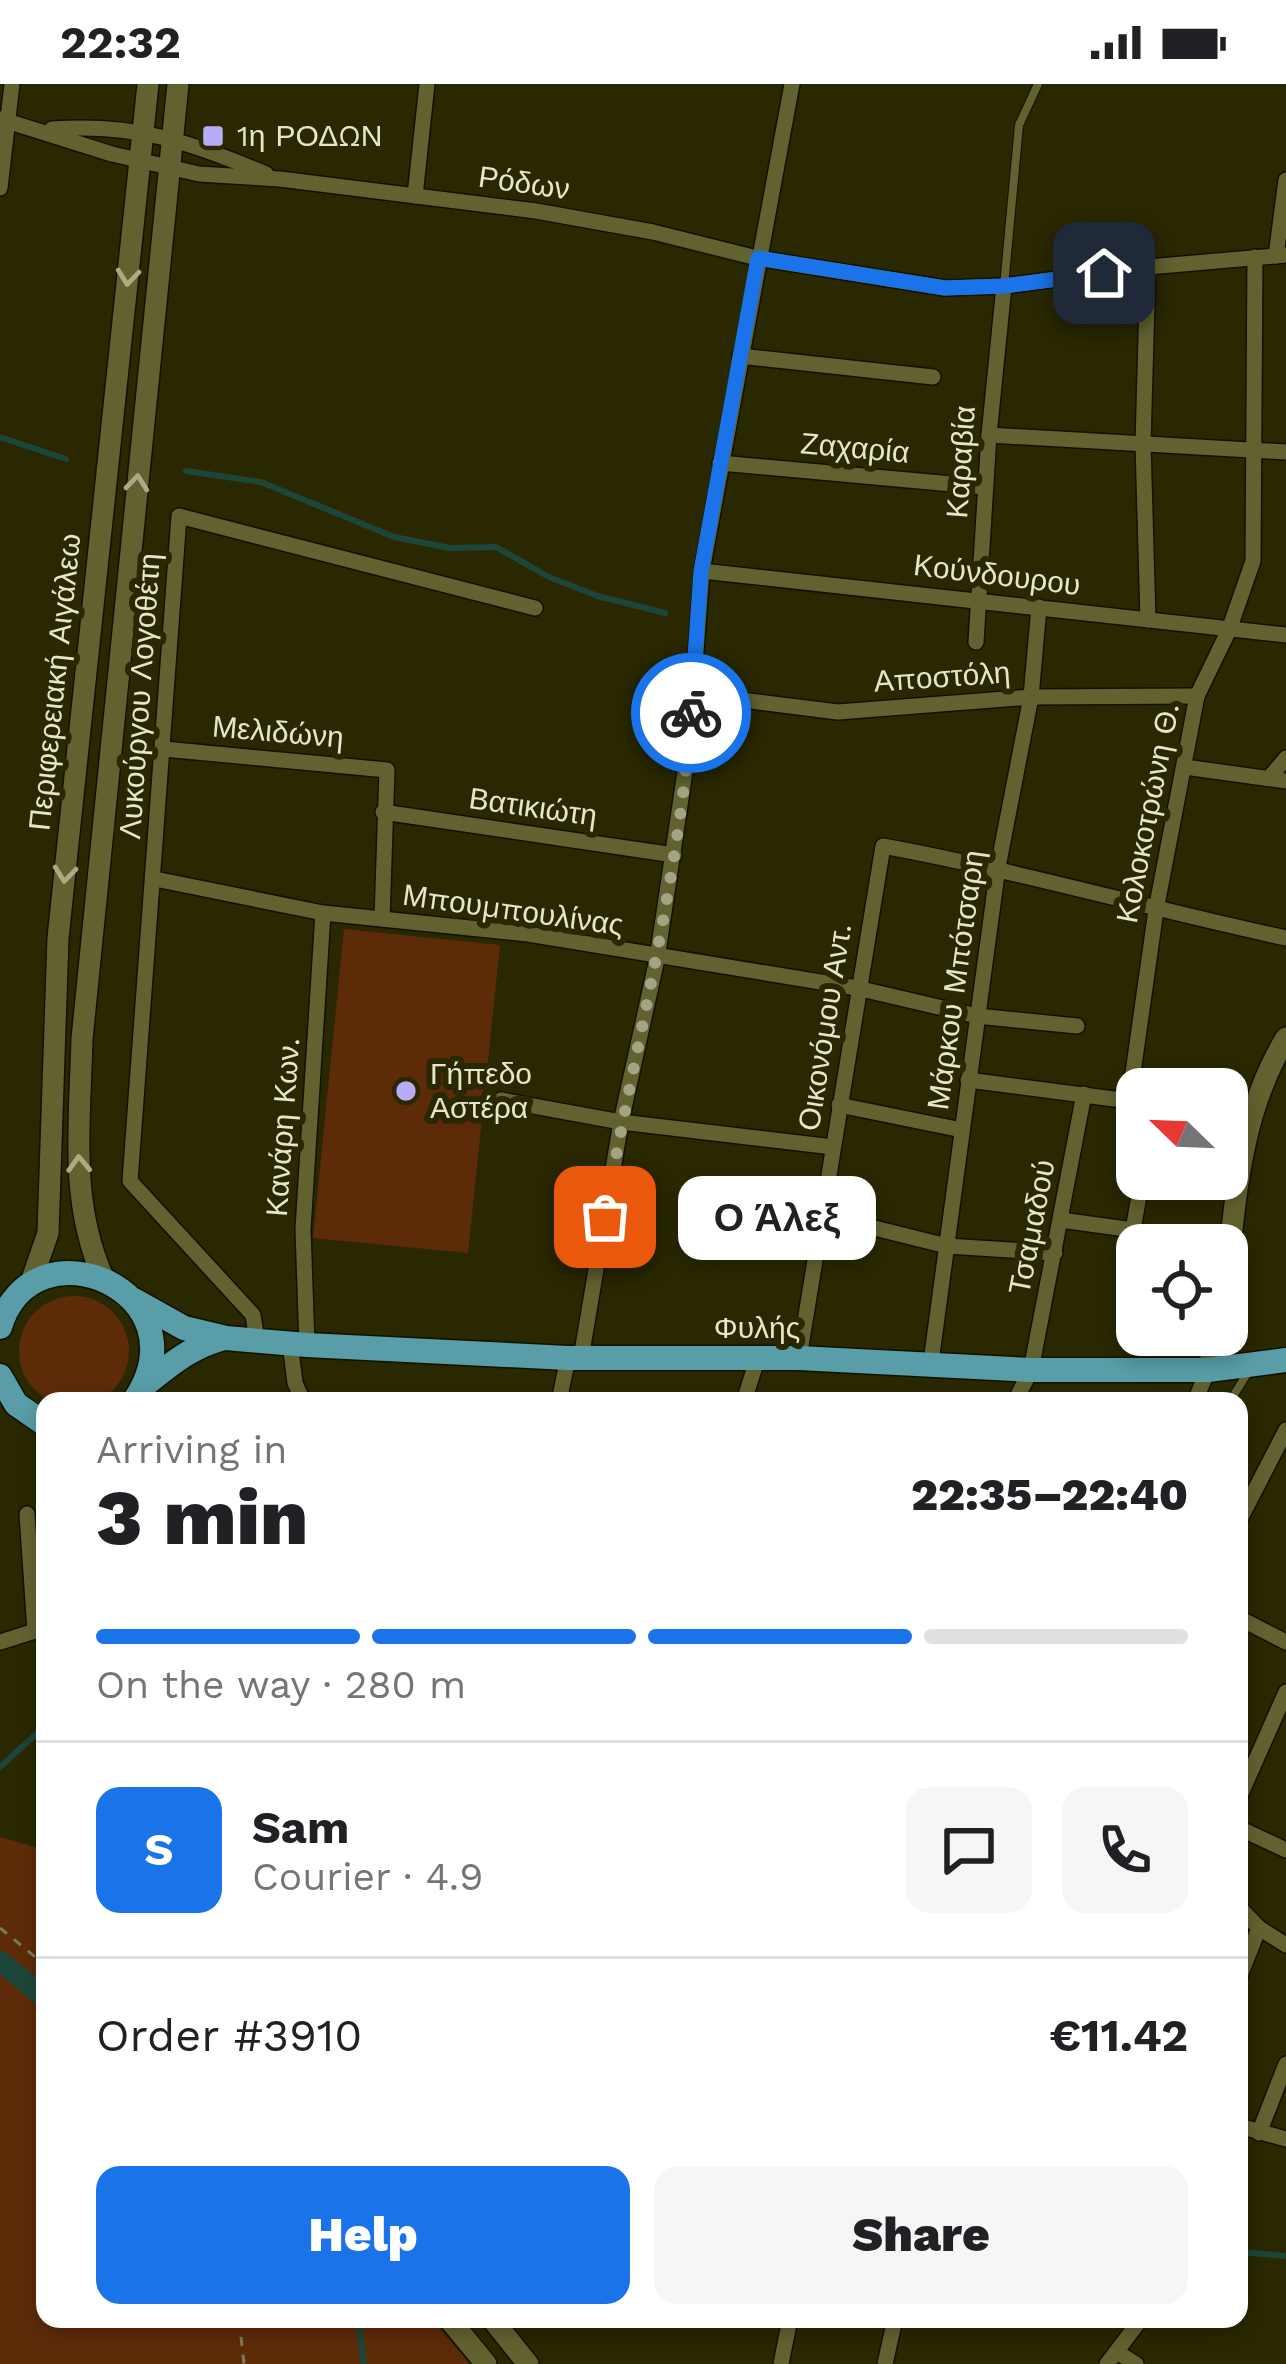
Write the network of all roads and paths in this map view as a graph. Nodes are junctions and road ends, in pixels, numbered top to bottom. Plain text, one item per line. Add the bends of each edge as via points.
1 (12, 84) edge
2 (148, 84) edge
3 (178, 84) edge
4 (427, 84) edge
5 (791, 84) edge
6 (1038, 84) edge
7 (4, 120) edge
8 (43, 129) junction
9 (143, 130) junction
10 (172, 138) junction
11 (140, 160) junction
12 (170, 167) junction
13 (280, 179) junction
14 (1286, 180) edge
15 (0, 188) edge
16 (416, 196) junction
17 (1281, 256) edge
18 (1255, 257) junction
19 (758, 258) junction
20 (1148, 267) junction
21 (1004, 286) junction
22 (740, 356) junction
23 (934, 376) dead end
24 (988, 435) junction
25 (1143, 442) junction
26 (1251, 450) junction
27 (1286, 452) edge
28 (720, 463) junction
29 (985, 488) junction
30 (701, 571) junction
31 (978, 599) junction
32 (1040, 607) junction
33 (535, 608) dead end
34 (1148, 620) junction
35 (1229, 630) junction
36 (1286, 635) edge
37 (976, 641) dead end
38 (693, 694) junction
39 (1197, 696) junction
40 (1030, 697) junction
41 (164, 749) junction
42 (1286, 758) edge
43 (1185, 767) junction
44 (1278, 779) edge
45 (383, 812) junction
46 (674, 855) junction
47 (998, 867) junction
48 (154, 879) junction
49 (1156, 910) junction
50 (323, 913) junction
51 (382, 919) junction
52 (1286, 938) edge
53 (657, 958) junction
54 (857, 988) junction
55 (977, 1016) junction
56 (1077, 1026) dead end
57 (1282, 1051) edge
58 (1137, 1068) edge
59 (968, 1080) junction
60 (1084, 1094) junction
61 (1116, 1099) edge
62 (501, 1100) dead end
63 (1248, 1102) edge
64 (839, 1106) junction
65 (621, 1122) junction
66 (962, 1130) junction
67 (833, 1147) junction
68 (1138, 1200) edge
69 (822, 1215) junction
70 (1061, 1220) junction
71 (947, 1246) junction
72 (1055, 1253) junction
73 (103, 1277) junction
74 (30, 1285) junction
75 (134, 1300) junction
76 (1, 1322) edge
77 (226, 1338) junction
78 (257, 1340) junction
79 (298, 1344) junction
80 (1212, 1356) edge
81 (758, 1357) junction
82 (575, 1358) junction
83 (799, 1358) junction
84 (1286, 1360) edge
85 (931, 1362) junction
86 (1252, 1364) junction
87 (1031, 1370) junction
88 (1208, 1370) junction
89 (0, 1376) edge
90 (140, 1392) edge
91 (141, 1392) edge
92 (299, 1392) edge
93 (562, 1392) edge
94 (747, 1392) edge
95 (1020, 1392) edge
96 (1199, 1392) edge
97 (1236, 1392) edge
98 (27, 1415) edge
99 (1286, 1430) edge
100 (1248, 1504) edge
101 (27, 1514) dead end
102 (1248, 1623) edge
103 (0, 1642) edge
104 (1286, 1642) edge
105 (1286, 1692) edge
106 (1248, 1778) edge
107 (1248, 1832) edge
108 (1286, 1850) edge
109 (1248, 1916) edge
110 (0, 1928) edge
111 (1259, 1928) junction
112 (1286, 1945) edge
113 (1248, 1956) edge
114 (36, 1958) edge
115 (1286, 2064) edge
116 (1248, 2129) edge
117 (1259, 2133) junction
118 (1286, 2139) edge
119 (240, 2328) edge
120 (456, 2328) edge
121 (499, 2328) edge
122 (788, 2328) edge
123 (893, 2328) edge
124 (1134, 2328) edge
125 (1112, 2358) edge
126 (244, 2364) edge
127 (486, 2364) edge
128 (528, 2364) edge
129 (781, 2364) edge
130 (885, 2364) edge
131 (1136, 2364) edge

1 - 7 street
2 - 9 main road, Περιφερειακή Αιγάλεω
3 - 10 main road, Περιφερειακή Αιγάλεω
4 - 16 street
5 - 19 street
6 - 21 lane via 1019,125
7 - 8 street, Ρόδων
7 - 15 street
8 - 9 street, Ρόδων
8 - 11 street, Ρόδων
9 - 10 street, Ρόδων
9 - 11 main road, Περιφερειακή Αιγάλεω
10 - 12 main road, Περιφερειακή Αιγάλεω
10 - 13 street, Ρόδων
11 - 12 street, Ρόδων
11 -> 74 main road, Περιφερειακή Αιγάλεω via 58,938 48,1233
12 - 13 street, Ρόδων
73 -> 12 main road, Περιφερειακή Αιγάλεω via 81,1198 82,1040
13 - 16 street, Ρόδων
14 - 17 street
16 - 19 street, Ρόδων via 618,225
17 - 18 street, Ρόδων
18 - 20 street, Ρόδων
18 - 26 street, Κολοκοτρώνη Θ.
19 - 21 street, Ρόδων via 945,288
19 - 22 street
20 - 21 street, Ρόδων
20 - 25 street
21 - 24 street, Καραβία
22 - 23 street
22 - 28 street
24 - 25 street
24 - 29 street, Καραβία
25 - 26 street
25 - 34 street
26 - 27 street
26 - 35 street, Κολοκοτρώνη Θ. via 1253,561
28 - 29 street, Ζαχαρία
28 - 30 street
29 - 31 street, Καραβία
30 - 31 street, Κούνδουρου
30 - 38 street
31 - 32 street, Κούνδουρου
31 - 37 street, Καραβία
32 - 34 street, Κούνδουρου
32 - 40 street, Μάρκου Μπότσαρη
33 - 41 street, Λυκούργου Λογοθέτη via 178,516
34 - 35 street, Κούνδουρου
35 - 36 street, Κούνδουρου
35 - 39 street, Κολοκοτρώνη Θ.
38 - 40 street, Αποστόλη via 838,712
38 - 46 street
39 - 40 street, Αποστόλη
39 - 43 street, Κολοκοτρώνη Θ.
40 - 47 street, Μάρκου Μπότσαρη
41 - 45 street, Μελιδώνη via 387,770
41 - 48 street, Λυκούργου Λογοθέτη
42 - 44 street
43 - 44 street
43 - 49 street, Κολοκοτρώνη Θ.
45 - 46 street, Βατικιώτη
45 - 51 street
46 - 53 street
47 - 49 street
47 - 54 street, Οικονόμου Αντ. via 883,847
47 - 55 street, Μάρκου Μπότσαρη
48 - 50 street, Μπουμπουλίνας
48 - 78 street, Λυκούργου Λογοθέτη via 130,1181 253,1315
49 - 52 street
49 - 58 street, Κολοκοτρώνη Θ.
50 - 51 street, Μπουμπουλίνας
50 - 79 street, Κανάρη Κων.
51 - 53 street, Μπουμπουλίνας
53 - 54 street, Μπουμπουλίνας
53 - 65 street
54 - 55 street, Μπουμπουλίνας
54 - 64 street, Οικονόμου Αντ.
55 - 56 street, Μπουμπουλίνας
55 - 59 street, Μάρκου Μπότσαρη
57 - 63 main road
59 - 60 street
59 - 66 street, Μάρκου Μπότσαρη
60 - 61 street
60 - 70 street, Τσαμαδού
62 - 65 street
64 - 66 street
64 - 67 street, Οικονόμου Αντ.
65 - 67 street
65 - 82 street
66 - 71 street, Μάρκου Μπότσαρη
67 - 69 street, Οικονόμου Αντ.
68 - 70 street via 1133,1230
69 - 71 street
69 - 83 street, Οικονόμου Αντ.
70 - 72 street, Τσαμαδού
71 - 72 street
71 - 85 street, Μάρκου Μπότσαρη
72 - 87 street, Τσαμαδού
73 - 74 main road via 66,1273
73 - 75 main road, Φυλής
74 - 76 main road
75 - 77 main road, Φυλής via 184,1328
75 - 90 main road via 149,1325 153,1355
77 - 78 main road, Φυλής
77 - 91 main road, Φυλής via 184,1354
78 - 79 main road, Φυλής
79 - 82 main road, Φυλής
79 - 92 street, Κανάρη Κων.
80 - 88 main road
81 - 82 main road, Φυλής
81 - 83 main road, Φυλής
81 - 94 street
82 - 93 street
83 - 85 main road, Φυλής
84 - 86 main road, Φυλής
85 - 87 main road, Φυλής
86 - 88 main road, Φυλής
86 - 97 lane
87 - 88 main road, Φυλής
87 - 95 street, Τσαμαδού
88 - 96 street
89 - 98 main road
99 - 100 street
101 - 103 street via 35,1631
102 - 104 street
105 - 106 street
107 - 108 street
109 - 111 street
110 - 114 path
111 - 112 street
111 - 113 street
115 - 117 street
116 - 117 street
117 - 118 street
119 - 126 path
120 - 127 main road
121 - 128 main road
122 - 129 street
123 - 130 street
124 - 125 street
125 - 131 street

